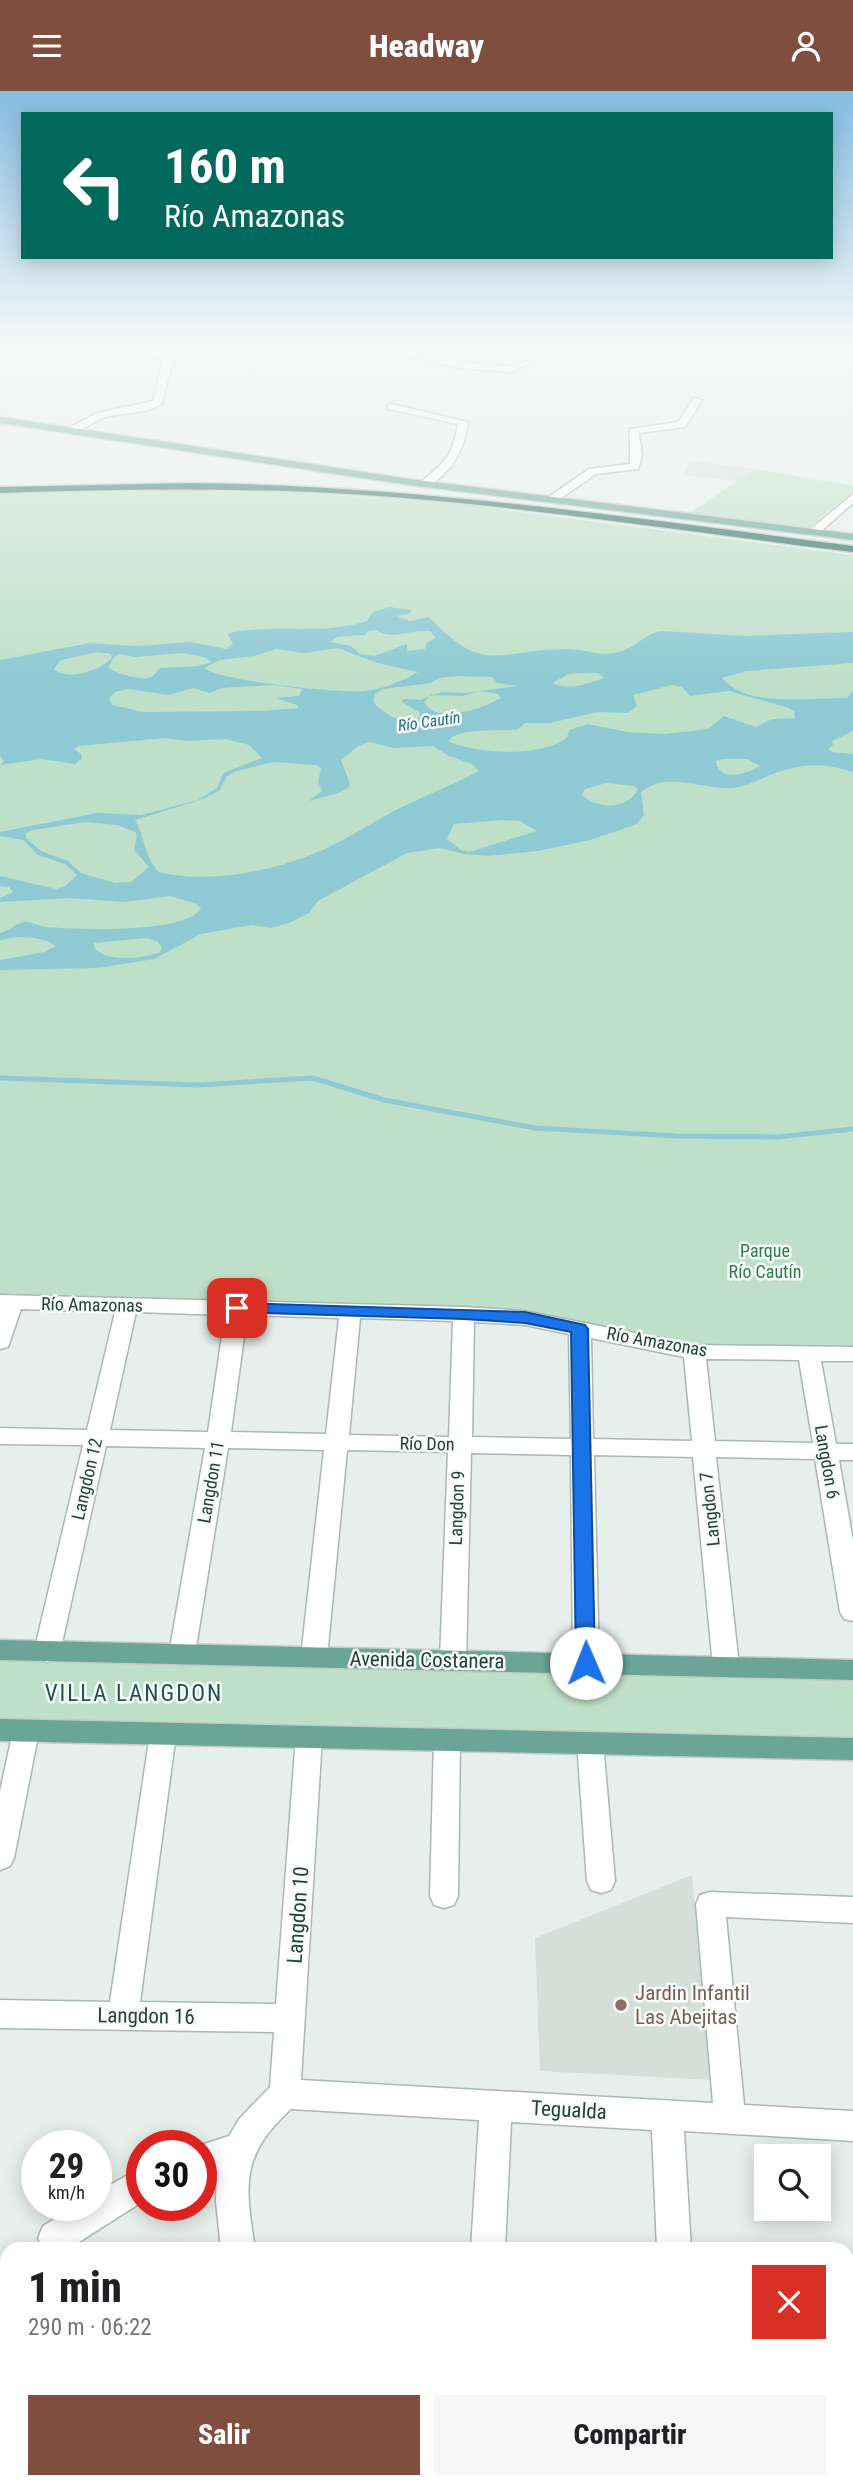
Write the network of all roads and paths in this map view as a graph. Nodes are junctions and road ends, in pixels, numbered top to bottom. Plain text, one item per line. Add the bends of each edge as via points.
1 (243, 457) edge
2 (454, 457) edge
3 (637, 457) edge
4 (424, 484) junction
5 (0, 488) edge
6 (853, 497) edge
7 (554, 498) junction
8 (814, 532) junction
9 (853, 537) edge
10 (853, 544) edge
11 (853, 549) edge
12 (6, 1303) edge
13 (127, 1305) junction
14 (237, 1308) junction
15 (350, 1311) junction
16 (464, 1314) junction
17 (580, 1329) junction
18 (0, 1342) edge
19 (694, 1352) junction
20 (809, 1354) junction
21 (853, 1354) edge
22 (0, 1436) edge
23 (97, 1438) junction
24 (218, 1440) junction
25 (337, 1443) junction
26 (459, 1445) junction
27 (582, 1447) junction
28 (704, 1449) junction
29 (825, 1452) junction
30 (853, 1452) edge
31 (853, 1612) edge
32 (0, 1650) edge
33 (47, 1652) junction
34 (181, 1654) junction
35 (314, 1657) junction
36 (453, 1660) junction
37 (586, 1663) junction
38 (726, 1666) junction
39 (853, 1670) edge
40 (13, 1730) edge
41 (163, 1734) junction
42 (309, 1737) junction
43 (447, 1740) junction
44 (590, 1743) junction
45 (853, 1749) edge
46 (0, 1858) edge
47 (601, 1881) dead end
48 (444, 1896) dead end
49 (853, 1910) edge
50 (0, 2014) edge
51 (123, 2016) junction
52 (291, 2018) junction
53 (285, 2094) junction
54 (496, 2106) junction
55 (667, 2115) junction
56 (730, 2119) junction
57 (853, 2126) edge
58 (239, 2148) junction
59 (217, 2156) edge
60 (126, 2193) edge
61 (55, 2238) dead end
62 (237, 2242) edge
63 (488, 2242) edge
64 (674, 2242) edge

1 - 4 main road
2 - 4 street via 436,478
3 - 7 street via 634,467 593,471
4 - 7 main road
5 - 10 highway via 194,481 377,488
5 - 11 highway via 198,486 358,492 532,508
6 - 8 street
7 - 8 main road
8 - 9 main road
12 - 13 street, Río Amazonas
12 - 18 street
13 - 14 street, Río Amazonas
13 - 23 street, Langdon 12
14 - 15 street, Río Amazonas
14 - 24 street, Langdon 11
15 - 16 street, Río Amazonas
15 - 25 street
16 - 17 street, Río Amazonas via 525,1318
16 - 26 street, Langdon 9
17 - 19 street, Río Amazonas
17 - 27 street
19 - 20 street, Río Amazonas
19 - 28 street, Langdon 7
20 - 21 street, Río Amazonas
20 - 29 street, Langdon 6
22 - 23 street, Río Don
23 - 24 street, Río Don
23 - 33 street, Langdon 12
24 - 25 street, Río Don
24 - 34 street, Langdon 11
25 - 26 street, Río Don
25 - 35 street
26 - 27 street, Río Don
26 - 36 street, Langdon 9
27 - 28 street, Río Don
27 - 37 street
28 - 29 street, Río Don
28 - 38 street, Langdon 7
29 - 30 street, Río Don
29 - 31 street, Langdon 6
32 - 33 main road, Avenida Costanera
33 - 34 main road, Avenida Costanera
34 - 35 main road, Avenida Costanera
35 - 36 main road, Avenida Costanera
36 - 37 main road, Avenida Costanera
37 - 38 main road, Avenida Costanera
38 - 39 main road, Avenida Costanera
40 - 41 main road
40 - 46 street
41 - 42 main road
41 - 51 street
42 - 43 main road
42 - 52 street, Langdon 10
43 - 44 main road
43 - 48 street
44 - 45 main road
44 - 47 street
49 - 56 street via 710,1904
50 - 51 street, Langdon 16
51 - 52 street, Langdon 16
52 - 53 street, Langdon 10
53 - 54 street, Tegualda
53 - 58 street via 258,2116
54 - 55 street, Tegualda
54 - 63 street
55 - 56 street, Tegualda
55 - 64 street
56 - 57 street, Tegualda
58 - 59 street
58 - 62 street via 231,2182
60 - 61 street

